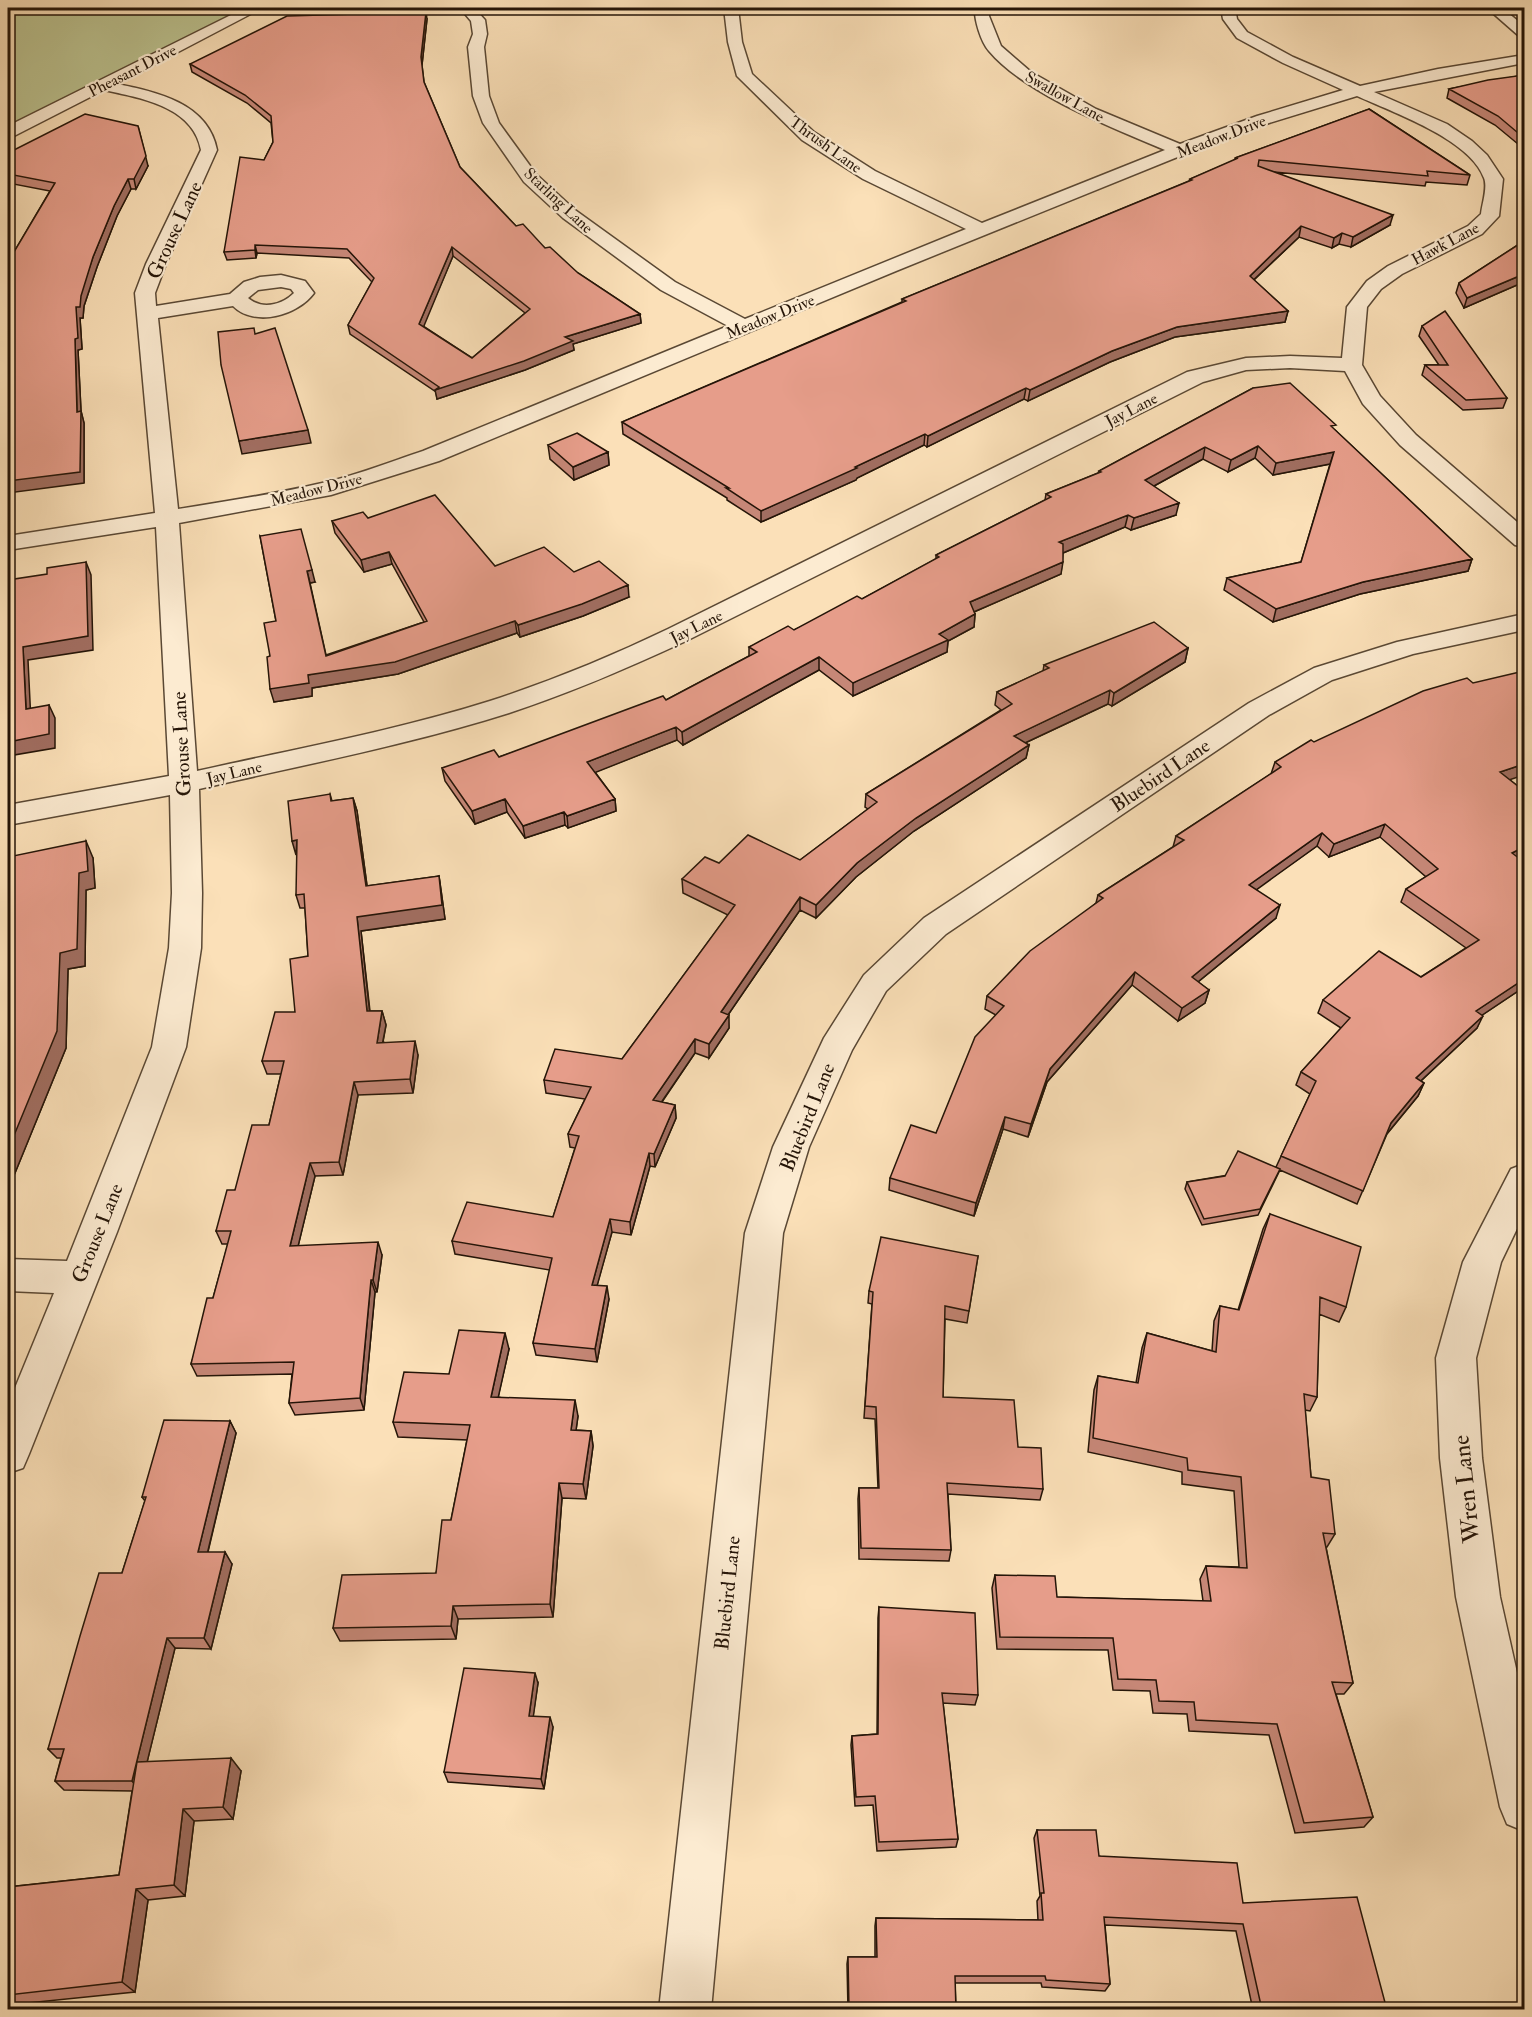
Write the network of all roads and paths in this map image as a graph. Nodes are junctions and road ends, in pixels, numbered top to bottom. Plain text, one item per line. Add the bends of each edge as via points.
1 (255, 8) edge
2 (467, 8) edge
3 (731, 8) edge
4 (982, 8) edge
5 (1228, 8) edge
6 (1494, 8) edge
7 (1524, 33) edge
8 (1524, 59) edge
9 (102, 85) junction
10 (1358, 91) junction
11 (8, 132) edge
12 (1181, 151) junction
13 (980, 229) junction
14 (238, 299) dead end
15 (147, 314) junction
16 (744, 327) junction
17 (1352, 365) junction
18 (167, 517) junction
19 (1524, 540) edge
20 (8, 543) edge
21 (1524, 622) edge
22 (184, 783) junction
23 (8, 815) edge
24 (1524, 1179) edge
25 (8, 1275) edge
26 (80, 1278) junction
27 (8, 1454) edge
28 (1524, 1807) edge
29 (685, 2010) edge

1 - 9 street, Pheasant Drive
2 - 16 street, Starling Lane via 478,20 480,34 476,47 481,96 491,123 530,178 569,214 668,286
3 - 13 street, Thrush Lane via 745,76 808,136 869,175
4 - 12 street, Swallow Lane via 994,48 1025,75 1090,112
5 - 10 street, Hawk Lane via 1230,19 1242,35
6 - 7 street
8 - 10 street, Meadow Drive
9 - 11 street, Pheasant Drive
9 - 15 street, Grouse Lane via 156,98 177,108 204,133 209,150 156,264 146,293
10 - 12 street, Meadow Drive via 1296,108
10 - 17 street, Hawk Lane via 1441,128 1466,145 1494,179 1494,194 1490,216 1475,230 1395,270 1374,285 1356,307
12 - 13 street, Meadow Drive
13 - 16 street, Meadow Drive
14 - 15 street
15 - 18 street, Grouse Lane
16 - 18 street, Meadow Drive via 430,456 334,487
17 - 19 street via 1371,399 1408,440
17 - 22 street, Jay Lane via 1245,364 1195,377 598,672 499,707 404,733
18 - 20 street, Meadow Drive
18 - 22 street, Grouse Lane
21 - 29 street, Bluebird Lane via 1406,648 1323,674 1258,710 935,926 875,983 836,1047 791,1147 764,1233
22 - 23 street, Jay Lane
22 - 26 street, Grouse Lane via 185,948 169,1047
24 - 28 street, Wren Lane via 1482,1262 1456,1358 1461,1458 1478,1597
25 - 26 street
26 - 27 street, Grouse Lane

